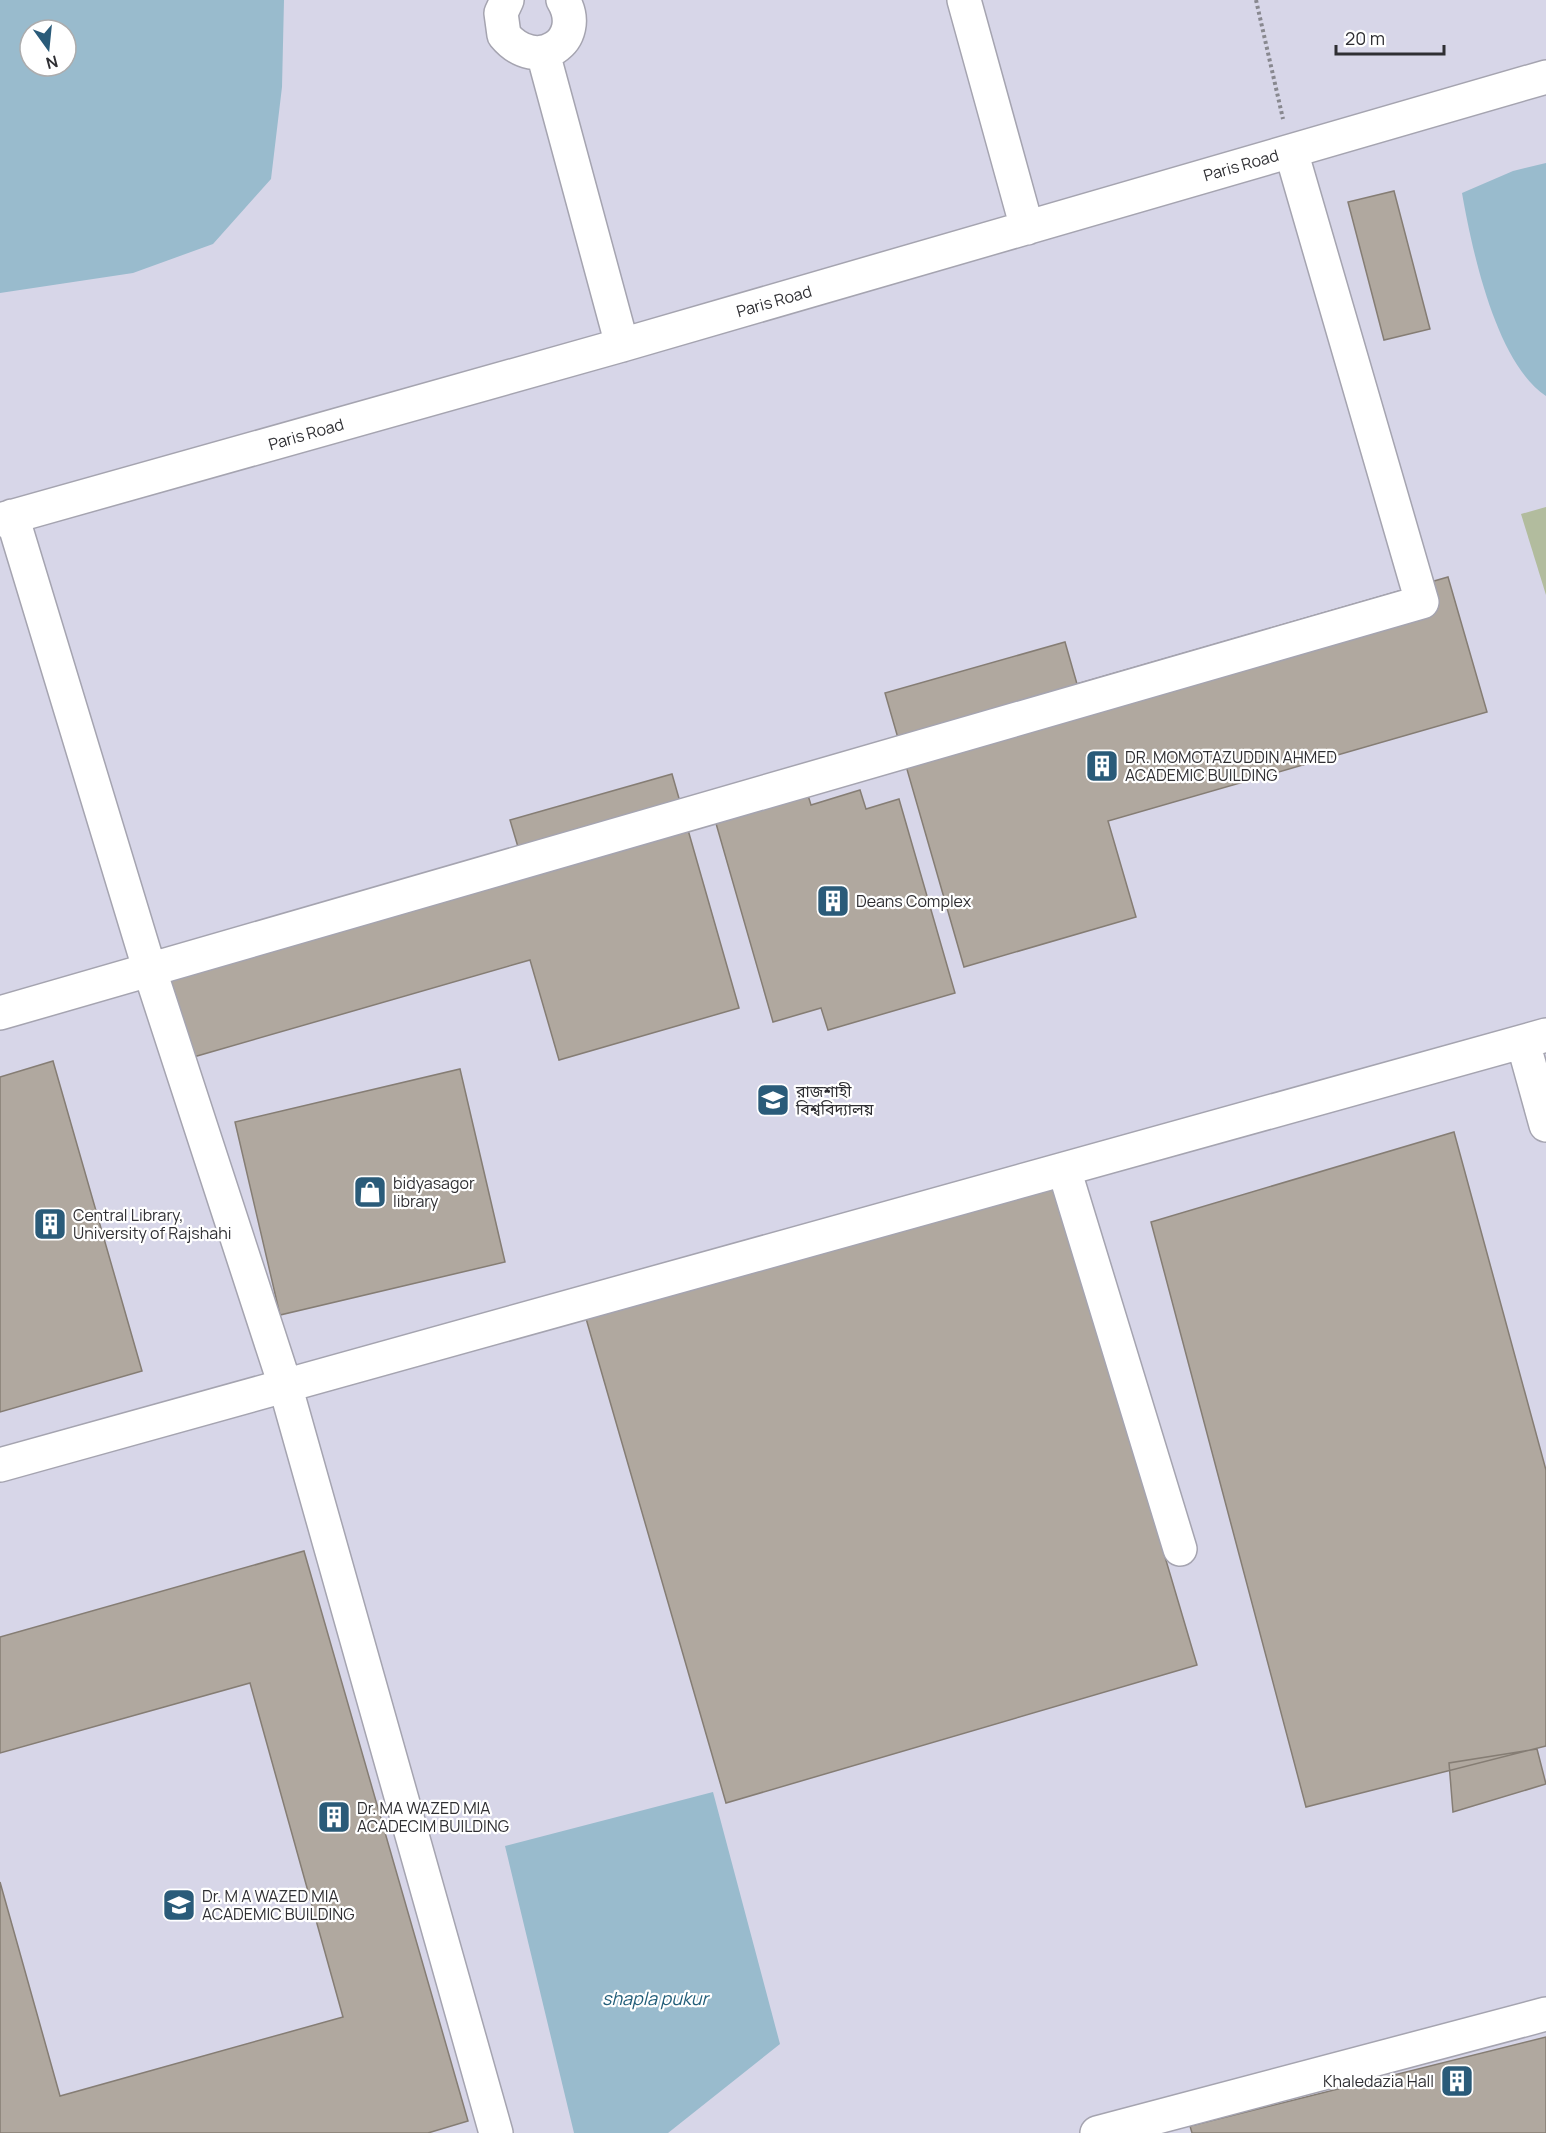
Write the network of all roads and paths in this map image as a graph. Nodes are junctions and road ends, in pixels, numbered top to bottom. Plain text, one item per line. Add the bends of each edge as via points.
1 (563, 0) edge
2 (964, 0) edge
3 (1256, 0) edge
4 (502, 4) edge
5 (543, 53) junction
6 (1546, 77) edge
7 (1291, 151) junction
8 (1027, 228) junction
9 (622, 345) junction
10 (6, 518) edge
11 (150, 971) junction
12 (0, 1013) edge
13 (1534, 1038) edge
14 (1546, 1125) edge
15 (1064, 1169) junction
16 (285, 1385) junction
17 (0, 1464) edge
18 (1180, 1549) dead end
19 (1546, 2014) edge
20 (496, 2133) edge
21 (1097, 2133) edge

1 - 5 street via 569,22 567,33 553,49
2 - 8 street
3 - 7 path
4 - 5 street via 504,35 512,45 521,51
5 - 9 street
6 - 7 street, Paris Road
7 - 8 street, Paris Road
7 - 11 street via 1422,602
8 - 9 street, Paris Road
9 - 10 street, Paris Road
10 - 11 street
11 - 12 street
11 - 16 street
13 - 14 street
13 - 15 street
15 - 16 street
15 - 18 street
16 - 17 street
16 - 20 street
19 - 21 street

